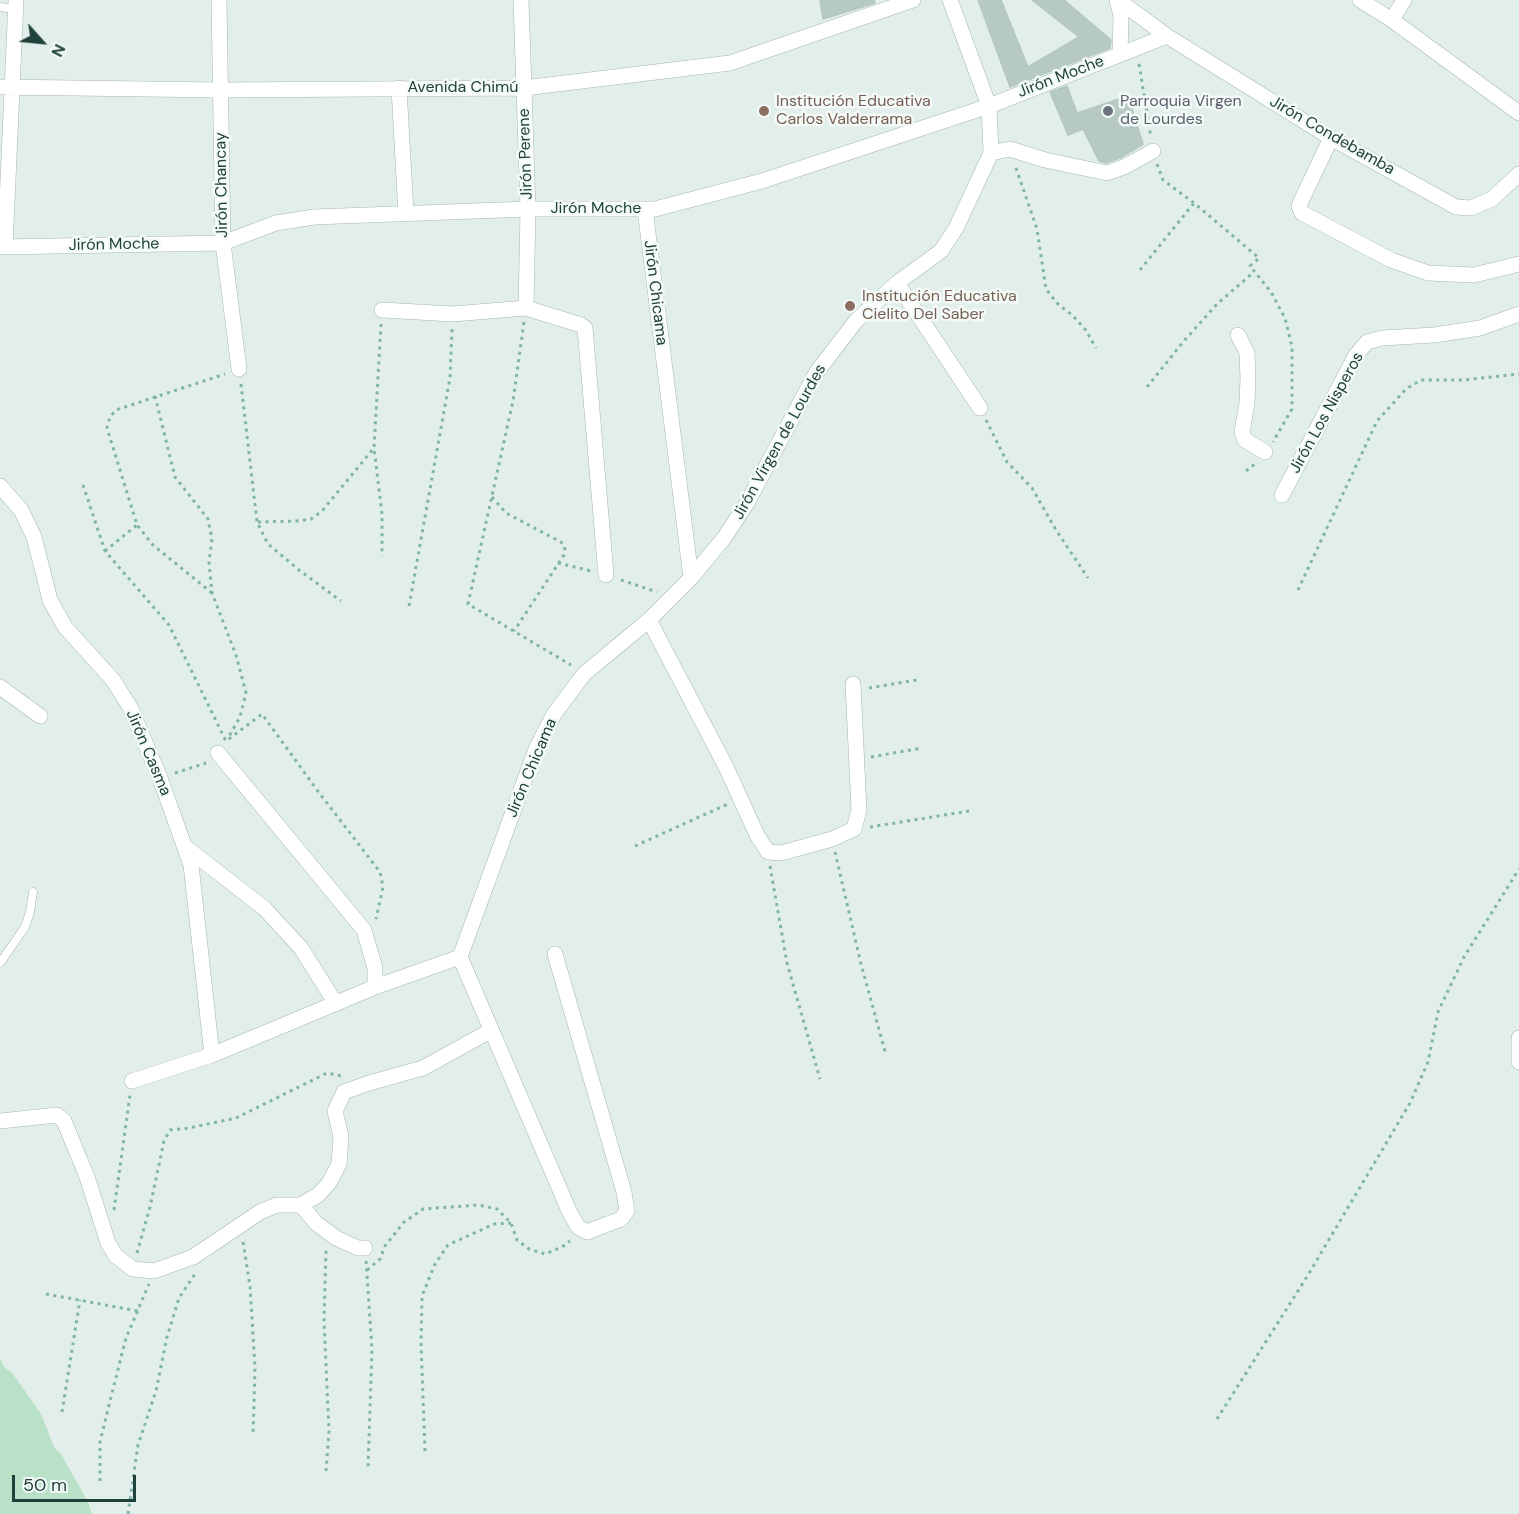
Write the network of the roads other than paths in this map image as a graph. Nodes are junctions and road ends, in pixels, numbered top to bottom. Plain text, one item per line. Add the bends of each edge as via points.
1 (219, 0) edge
2 (520, 0) edge
3 (913, 0) edge
4 (950, 0) edge
5 (1117, 0) edge
6 (1360, 0) edge
7 (1404, 0) edge
8 (10, 5) edge
9 (1392, 20) junction
10 (1167, 36) junction
11 (1120, 54) junction
12 (6, 87) edge
13 (399, 88) junction
14 (524, 88) junction
15 (220, 90) junction
16 (989, 106) junction
17 (1519, 113) edge
18 (1331, 138) junction
19 (1153, 151) road end
20 (991, 153) junction
21 (1519, 174) edge
22 (528, 208) junction
23 (645, 209) junction
24 (406, 214) junction
25 (223, 243) junction
26 (3, 247) edge
27 (1519, 264) edge
28 (897, 283) junction
29 (526, 308) junction
30 (382, 310) road end
31 (1519, 314) edge
32 (1238, 335) dead end
33 (239, 369) road end
34 (980, 408) road end
35 (1265, 452) road end
36 (0, 486) edge
37 (1282, 495) dead end
38 (606, 575) dead end
39 (691, 578) junction
40 (649, 620) junction
41 (0, 687) edge
42 (853, 687) road end
43 (40, 716) dead end
44 (222, 747) road end
45 (184, 846) junction
46 (33, 892) dead end
47 (555, 954) dead end
48 (460, 957) junction
49 (0, 963) edge
50 (375, 987) junction
51 (336, 1004) junction
52 (490, 1031) junction
53 (1519, 1038) edge
54 (212, 1055) junction
55 (1519, 1062) edge
56 (132, 1081) road end
57 (0, 1121) edge
58 (301, 1205) junction
59 (366, 1248) road end

1 - 15 street, Jirón Chancay
2 - 14 street, Jirón Perene
3 - 14 street, Avenida Chimú via 730,63
4 - 16 street, Jirón Virgen de Lourdes
5 - 10 street, Jirón Condebamba
5 - 11 street via 1121,16
6 - 9 street
7 - 9 street
8 - 12 street
9 - 17 street
10 - 11 street, Jirón Moche
10 - 18 street, Jirón Condebamba
11 - 16 street, Jirón Moche
12 - 15 street, Avenida Chimú
12 - 26 street
13 - 14 street, Avenida Chimú
13 - 15 street, Avenida Chimú
13 - 24 street
14 - 22 street, Jirón Perene
15 - 25 street, Jirón Chancay
16 - 20 street, Jirón Virgen de Lourdes
16 - 23 street, Jirón Moche via 762,181
18 - 21 street, Jirón Condebamba via 1456,207 1471,207 1492,199
18 - 27 street via 1299,206 1302,213 1391,260 1428,273 1474,275
19 - 20 street via 1107,173 1010,149
20 - 28 street, Jirón Virgen de Lourdes via 956,228 941,250
22 - 23 street, Jirón Moche
22 - 24 street, Jirón Moche
22 - 29 street, Jirón Perene
23 - 39 street, Jirón Chicama
24 - 25 street, Jirón Moche via 314,217 276,223
25 - 26 street, Jirón Moche
25 - 33 street, Jirón Chancay
28 - 34 street
28 - 39 street, Jirón Virgen de Lourdes via 856,321 816,373 747,503
29 - 30 street via 453,314
29 - 38 street via 585,328
31 - 37 street, Jirón Los Nisperos via 1480,328 1367,342 1356,355
32 - 35 street via 1248,361 1242,432 1245,440
36 - 45 street, Jirón Casma via 21,510 34,537 50,600 65,627 114,680 130,707
39 - 40 street, Jirón Chicama
40 - 42 street via 768,852 781,853 854,829 859,810
40 - 48 street, Jirón Chicama via 585,674 554,714 536,749
41 - 43 street
44 - 50 street via 364,930 375,968
45 - 51 street via 264,908 301,948
45 - 54 street, Jirón Casma via 191,865
46 - 49 lane via 25,927
47 - 52 street via 624,1192 627,1210 621,1219 587,1232 578,1227
48 - 50 street
48 - 52 street
50 - 51 street
51 - 54 street
52 - 58 street via 423,1068 345,1092 334,1111 341,1137 339,1164 318,1195
53 - 55 street
54 - 56 street
57 - 58 street via 57,1115 64,1121 108,1243 116,1256 133,1269 154,1271 193,1257 260,1212 277,1205
58 - 59 street via 336,1238

